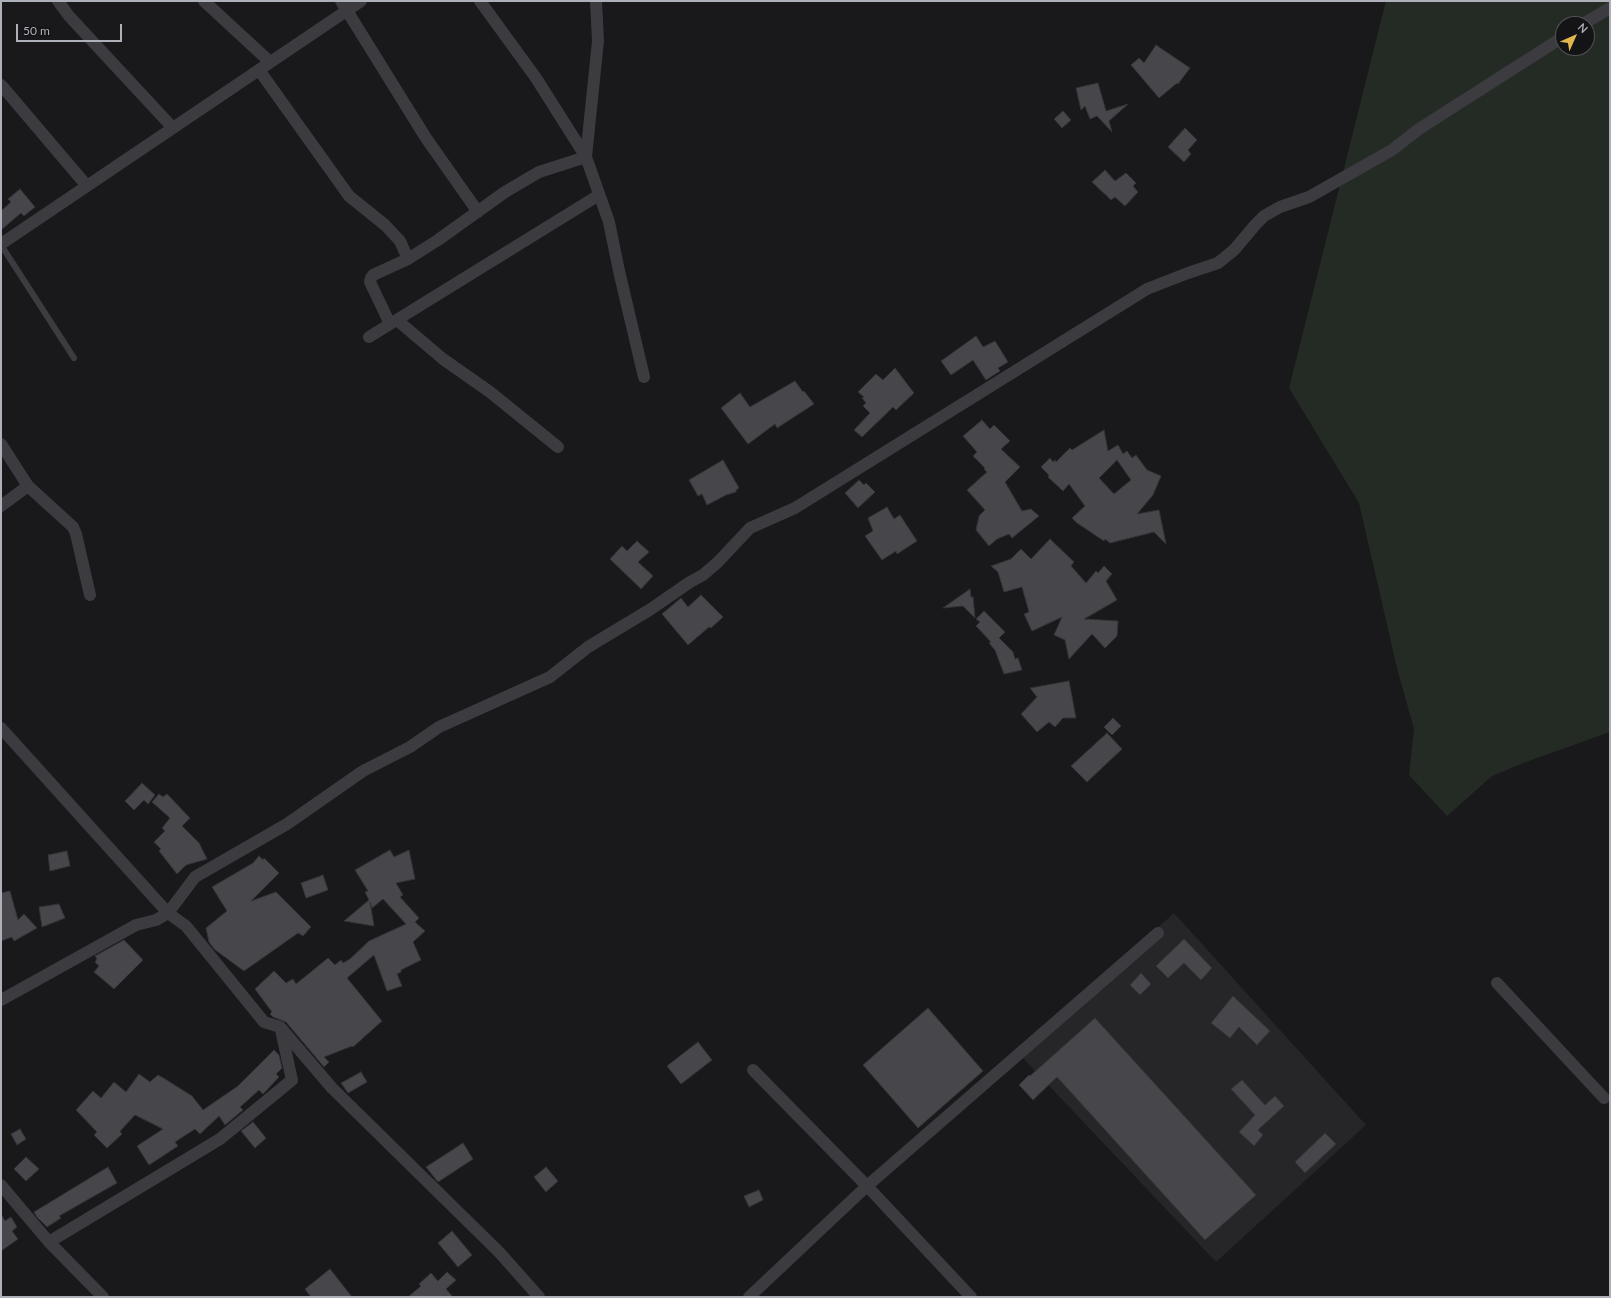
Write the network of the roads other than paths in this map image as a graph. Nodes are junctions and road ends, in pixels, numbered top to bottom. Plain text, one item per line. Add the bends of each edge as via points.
1 (58, 1) edge
2 (204, 1) edge
3 (361, 1) edge
4 (480, 1) edge
5 (596, 1) edge
6 (344, 6) edge
7 (1610, 8) edge
8 (1595, 17) edge
9 (1555, 42) edge
10 (270, 62) junction
11 (259, 70) junction
12 (1, 85) edge
13 (173, 128) junction
14 (586, 157) junction
15 (87, 186) junction
16 (600, 194) junction
17 (478, 212) junction
18 (1, 245) edge
19 (408, 259) junction
20 (393, 322) junction
21 (369, 337) dead end
22 (74, 358) dead end
23 (644, 378) dead end
24 (1, 444) edge
25 (558, 447) dead end
26 (28, 486) junction
27 (1, 506) edge
28 (90, 595) dead end
29 (1, 728) edge
30 (168, 913) junction
31 (1158, 934) dead end
32 (1497, 983) dead end
33 (1, 1000) edge
34 (280, 1027) junction
35 (753, 1070) dead end
36 (1608, 1099) edge
37 (1, 1185) edge
38 (867, 1186) junction
39 (49, 1242) junction
40 (103, 1297) edge
41 (539, 1297) edge
42 (749, 1297) edge
43 (971, 1297) edge

1 - 13 street
2 - 10 street
3 - 6 street
4 - 14 street via 536,78
5 - 14 street via 598,41
6 - 10 street
6 - 17 street via 426,138
7 - 8 street
9 - 30 street via 1392,150 1309,197 1280,207 1264,216 1234,250 1218,263 1147,289 795,508 750,528 703,575 588,647 550,677 439,727 410,747 363,771 287,824 195,877
10 - 11 street
11 - 13 street
11 - 19 street via 350,196 385,224 400,242
12 - 15 street
13 - 15 street
14 - 16 street
14 - 17 street via 539,172
15 - 18 street
16 - 20 street
16 - 23 street via 609,222
17 - 19 street
18 - 22 lane
19 - 20 street via 376,274 370,282
20 - 21 street
20 - 25 street via 490,392
24 - 26 street
26 - 27 street
26 - 28 street via 73,527
29 - 30 street
30 - 33 street via 156,920 136,925
30 - 34 street via 186,926 264,1022
31 - 38 street
32 - 36 street
34 - 39 street via 292,1080 220,1139
34 - 41 street via 332,1088 494,1247
35 - 38 street
37 - 39 street
38 - 42 street
38 - 43 street
39 - 40 street

